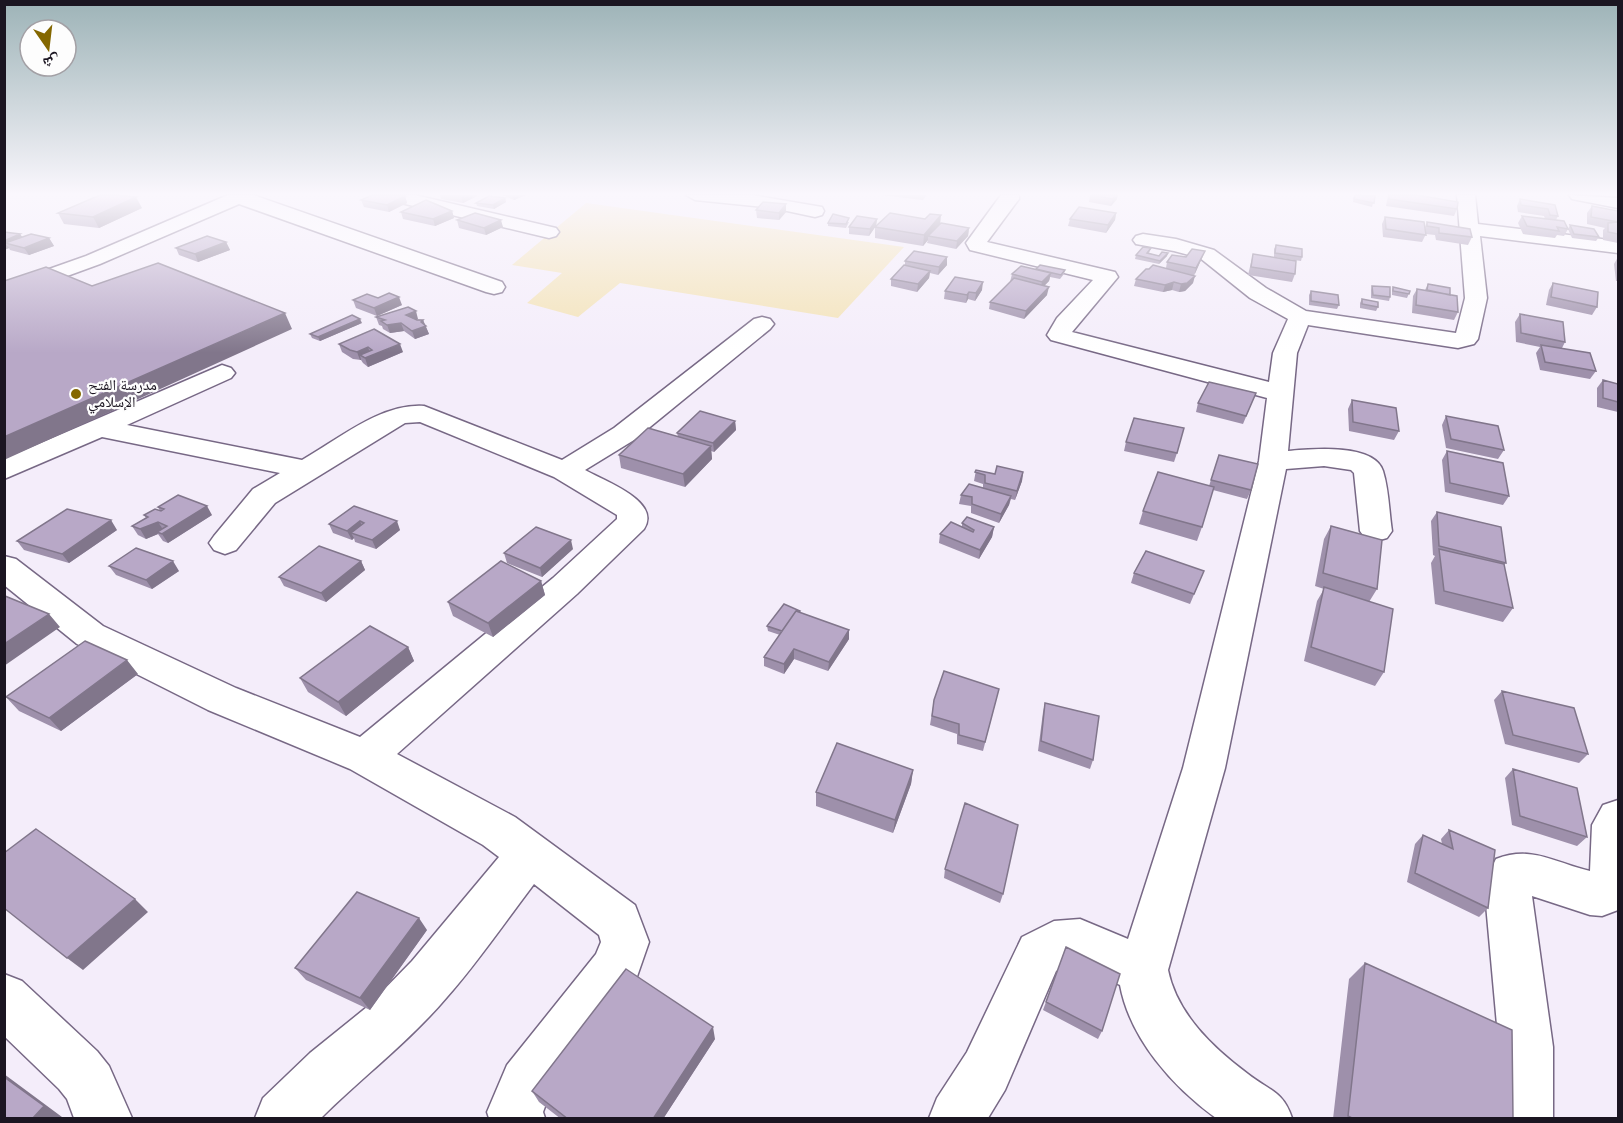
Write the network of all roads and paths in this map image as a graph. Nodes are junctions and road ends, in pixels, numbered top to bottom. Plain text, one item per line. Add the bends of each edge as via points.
1 (120, 247) edge
2 (384, 247) edge
3 (983, 247) edge
4 (1184, 247) edge
5 (1469, 247) edge
6 (16, 269) dead end
7 (53, 276) junction
8 (494, 287) dead end
9 (4, 293) edge
10 (1300, 317) junction
11 (762, 324) dead end
12 (222, 373) dead end
13 (1280, 393) junction
14 (100, 428) junction
15 (1273, 461) junction
16 (4, 470) edge
17 (307, 470) junction
18 (564, 471) junction
19 (1376, 531) dead end
20 (225, 543) dead end
21 (4, 567) edge
22 (365, 757) junction
23 (1618, 819) edge
24 (530, 854) junction
25 (1143, 970) junction
26 (4, 999) edge
27 (104, 1119) edge
28 (283, 1119) edge
29 (517, 1119) edge
30 (957, 1119) edge
31 (1264, 1119) edge
32 (1525, 1119) edge

1 - 7 street
2 - 8 street
3 - 13 street via 1107,277 1065,322 1059,335
4 - 10 street via 1207,254 1258,293
5 - 10 street via 1476,298 1466,339 1447,341
6 - 7 street
7 - 9 street
10 - 13 street via 1285,353
11 - 18 street via 624,434
12 - 14 street
13 - 15 street
14 - 16 street
14 - 17 street
15 - 19 street via 1327,458 1364,464
15 - 25 street via 1204,768
17 - 18 street via 395,417 414,412
17 - 20 street via 264,496
18 - 22 street via 632,511 633,522 565,586
21 - 22 street via 90,634 222,699
22 - 24 street via 499,831
23 - 32 street via 1614,825 1612,882 1602,894 1589,894 1524,873 1512,874 1507,882 1526,1047
24 - 28 street via 430,979
24 - 29 street via 618,921 625,942 615,970 526,1084 515,1112
25 - 30 street via 1080,943 1054,945 1039,954 986,1071
25 - 31 street via 1149,999 1191,1062
26 - 27 street via 75,1067 89,1084

